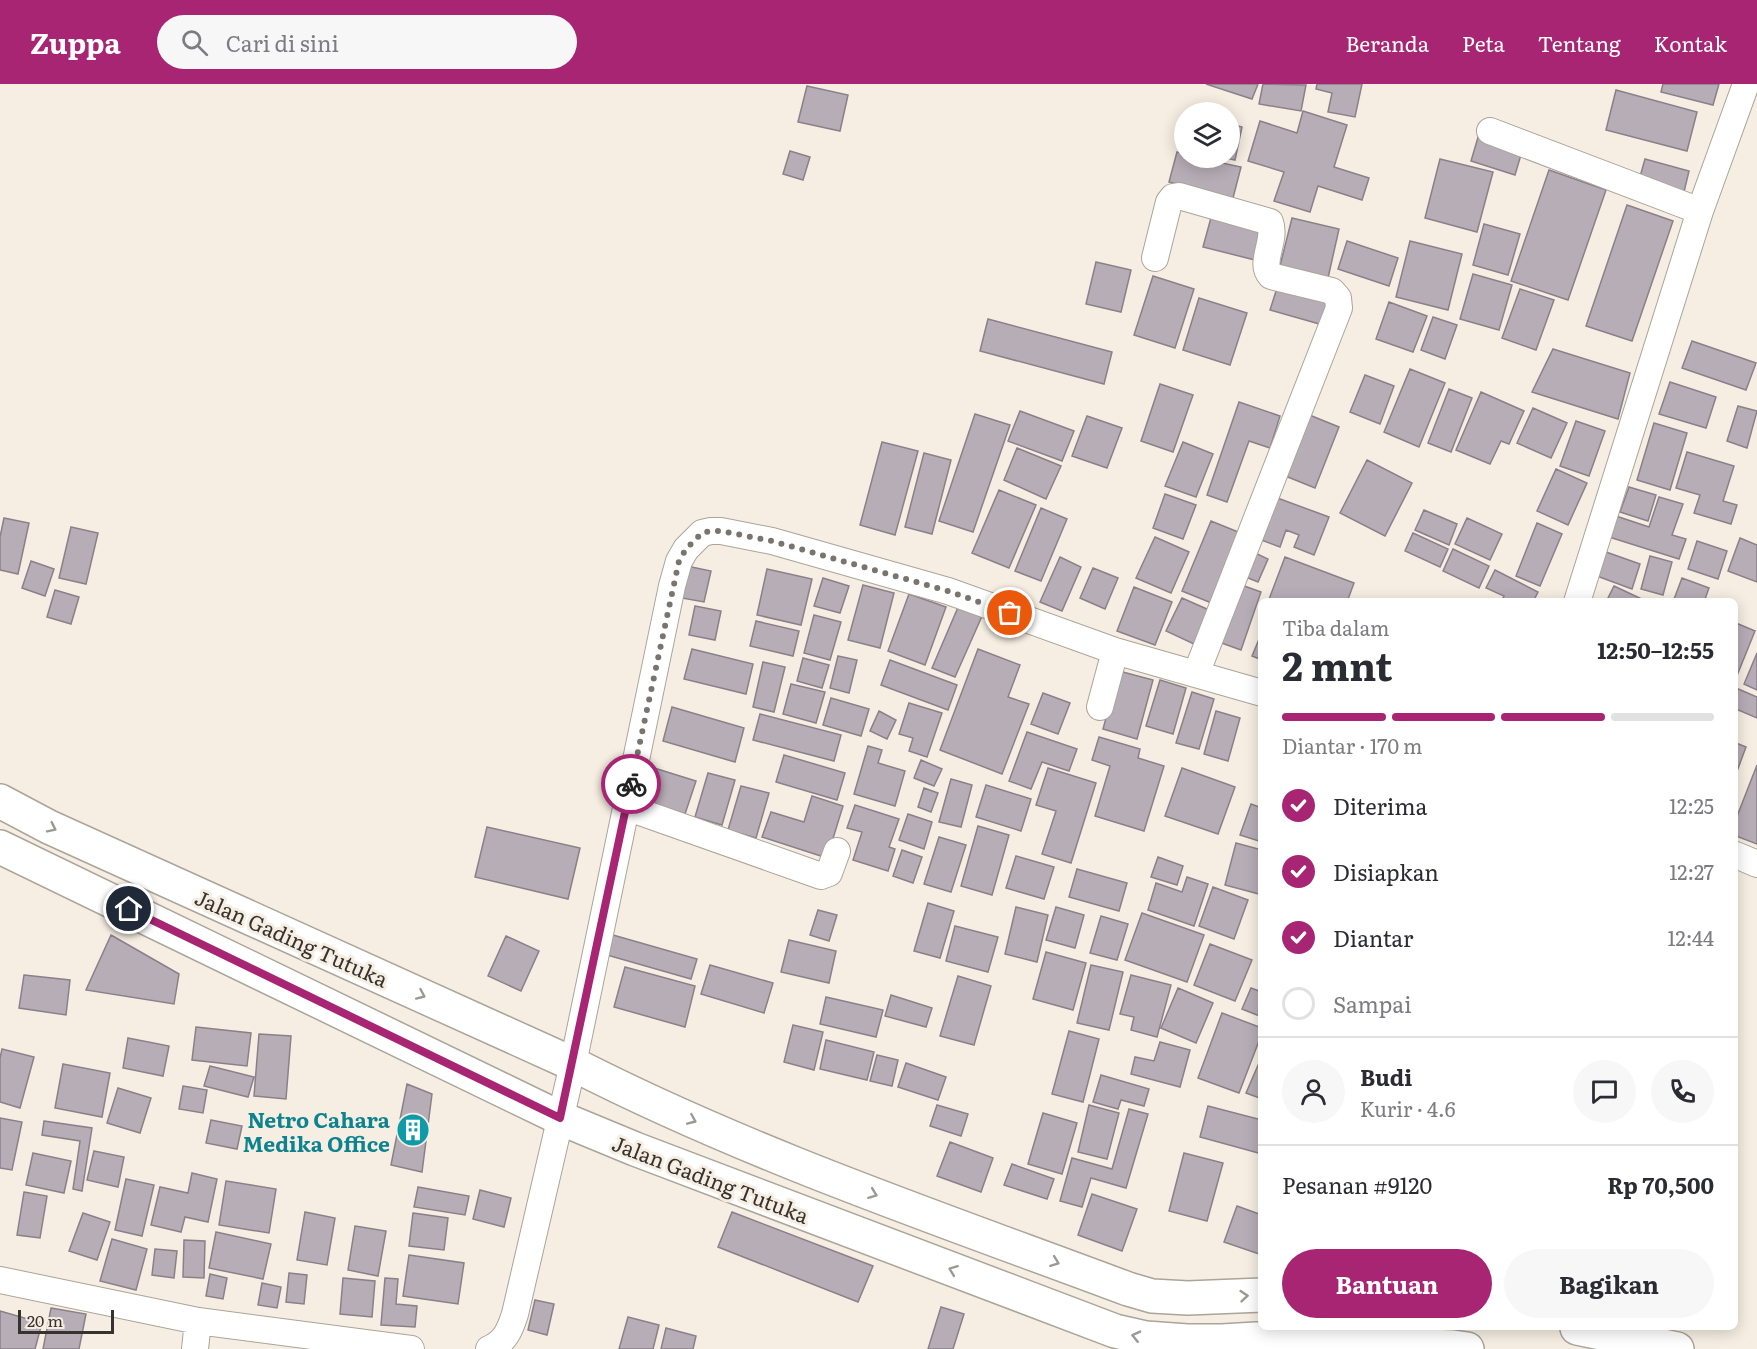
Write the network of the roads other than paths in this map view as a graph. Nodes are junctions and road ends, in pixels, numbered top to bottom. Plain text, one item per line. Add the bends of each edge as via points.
1 (1746, 84) edge
2 (1490, 131) dead end
3 (1700, 211) junction
4 (1155, 258) dead end
5 (1578, 598) edge
6 (1115, 651) junction
7 (1196, 675) junction
8 (1258, 692) edge
9 (1100, 707) dead end
10 (0, 801) edge
11 (626, 807) junction
12 (0, 847) edge
13 (837, 850) dead end
14 (1738, 856) edge
15 (1757, 864) edge
16 (573, 1064) junction
17 (560, 1118) junction
18 (0, 1280) edge
19 (1258, 1295) edge
20 (198, 1321) junction
21 (1587, 1330) edge
22 (494, 1348) edge
23 (195, 1349) edge
24 (411, 1349) edge
25 (1467, 1349) edge
26 (1677, 1349) edge

1 - 3 street
2 - 3 street
3 - 5 street
4 - 7 street via 1169,202 1179,196 1270,222 1273,233 1267,272 1332,291 1339,308
6 - 7 street
6 - 9 street
6 - 11 street via 948,591 772,541 721,531 702,533 679,561
7 - 8 street
10 -> 16 main road, Jalan Gading Tutuka
11 - 13 street via 821,876 829,873
11 - 16 street
12 - 17 main road, Jalan Gading Tutuka
14 - 15 street
16 - 17 street
16 -> 19 main road, Jalan Gading Tutuka via 638,1097 826,1176 1128,1289 1152,1296 1188,1298
17 - 22 street via 515,1314 509,1334
25 -> 17 main road, Jalan Gading Tutuka via 1256,1339 1187,1341 1115,1331
18 - 20 street
20 - 23 street
20 - 24 street
21 - 26 main road

